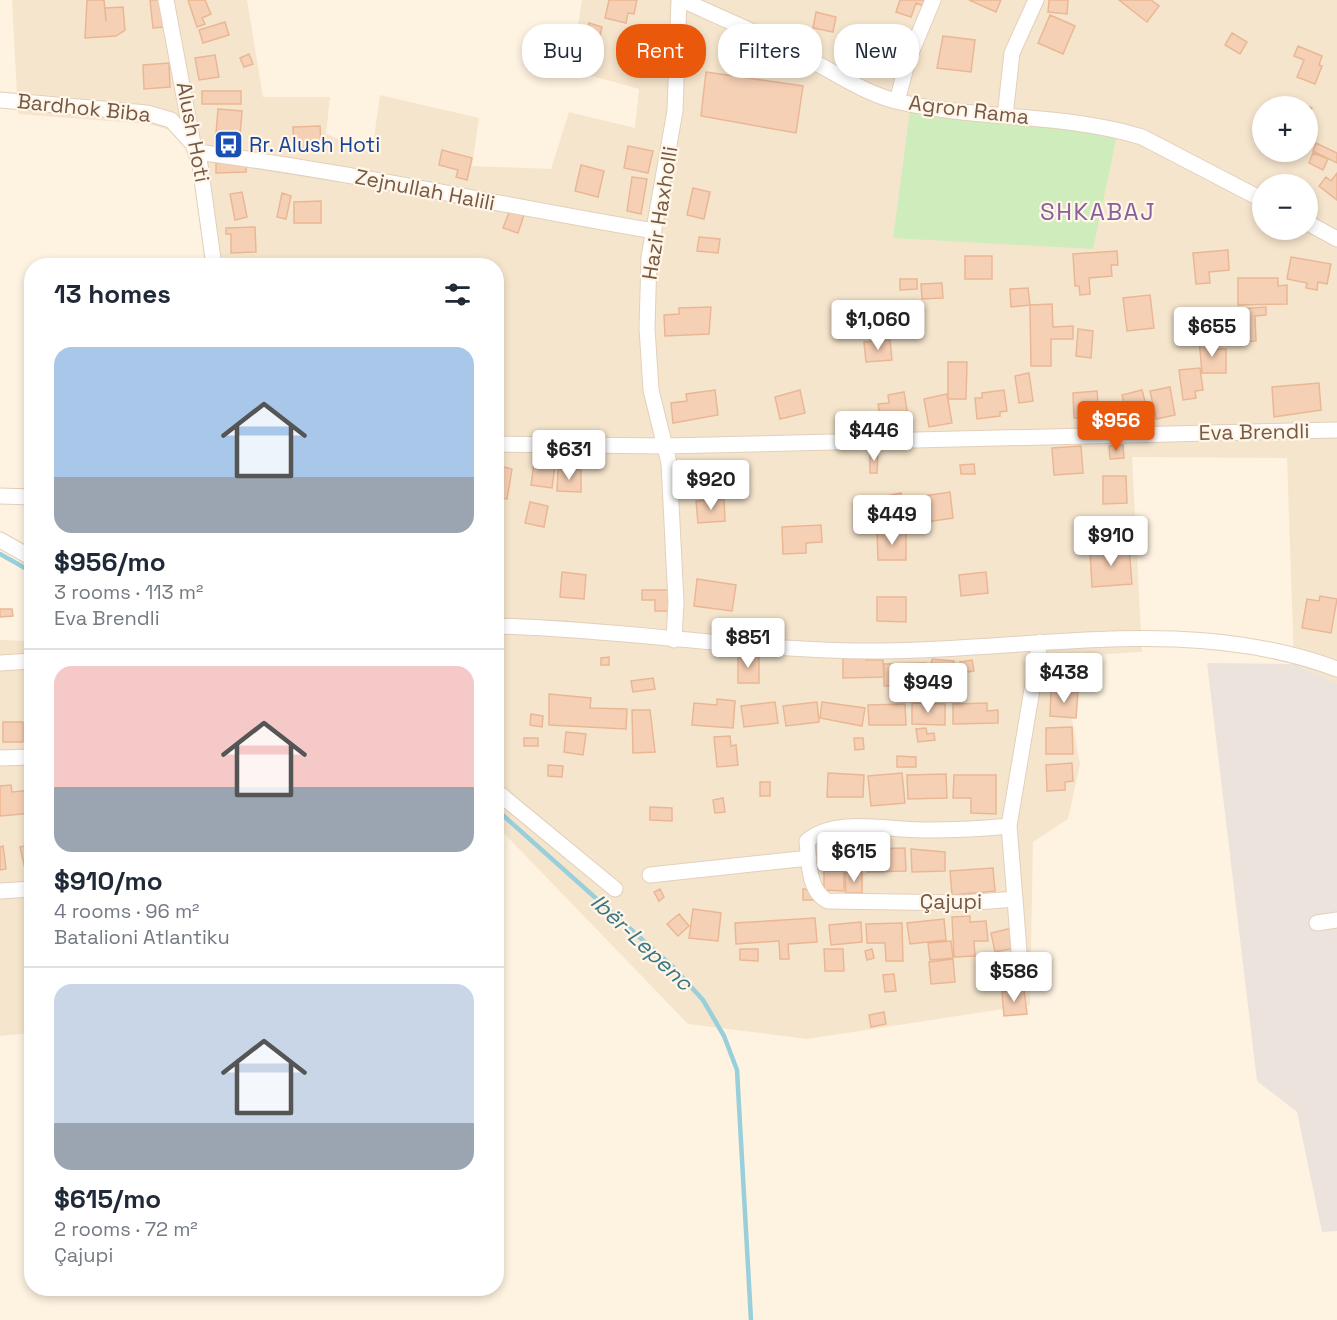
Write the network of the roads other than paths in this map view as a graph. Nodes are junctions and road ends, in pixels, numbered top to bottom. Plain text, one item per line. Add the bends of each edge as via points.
1 (166, 0) edge
2 (680, 0) edge
3 (933, 0) edge
4 (1036, 0) edge
5 (0, 100) edge
6 (897, 101) junction
7 (1005, 116) junction
8 (195, 148) junction
9 (1252, 194) edge
10 (1318, 229) edge
11 (654, 231) junction
12 (1337, 239) edge
13 (213, 258) edge
14 (1337, 430) edge
15 (504, 444) edge
16 (666, 446) junction
17 (0, 496) edge
18 (24, 497) edge
19 (0, 540) edge
20 (24, 554) edge
21 (504, 626) edge
22 (674, 640) junction
23 (1040, 642) junction
24 (24, 662) edge
25 (0, 663) edge
26 (1337, 669) edge
27 (24, 757) edge
28 (0, 758) edge
29 (504, 798) edge
30 (1009, 826) junction
31 (807, 841) junction
32 (808, 858) junction
33 (781, 861) junction
34 (651, 875) dead end
35 (615, 889) dead end
36 (24, 890) edge
37 (0, 891) edge
38 (1015, 898) junction
39 (1337, 920) edge
40 (1317, 923) dead end
41 (1018, 974) dead end

1 - 8 street, Alush Hoti
2 - 6 street, Agron Rama via 766,37 866,90
2 - 11 street, Hazir Haxholli via 675,111
3 - 6 street via 908,60
4 - 7 street via 1012,53
5 - 8 street, Bardhok Biba via 147,113 171,120
6 - 7 street, Agron Rama
7 - 9 street, Agron Rama via 1095,126 1142,137
8 - 11 street, Zejnullah Halili
8 - 13 street, Alush Hoti
10 - 12 street
11 - 16 street, Hazir Haxholli via 649,257 649,366
14 - 16 street, Eva Brendli
15 - 16 street, Eva Brendli
16 - 22 street, Hazir Haxholli via 676,602
17 - 18 street
19 - 20 street
21 - 22 street via 569,628
22 - 23 street via 881,651
23 - 26 street via 1120,638 1207,642 1284,653
23 - 30 street
24 - 25 street
27 - 28 street
29 - 35 street
30 - 31 street via 956,830 842,828 825,831
30 - 38 street
31 - 32 street, Çajupi
31 - 33 street
32 - 33 street
32 - 38 street, Çajupi via 816,892 828,902 965,903
33 - 34 street
36 - 37 street
38 - 41 street
39 - 40 street

